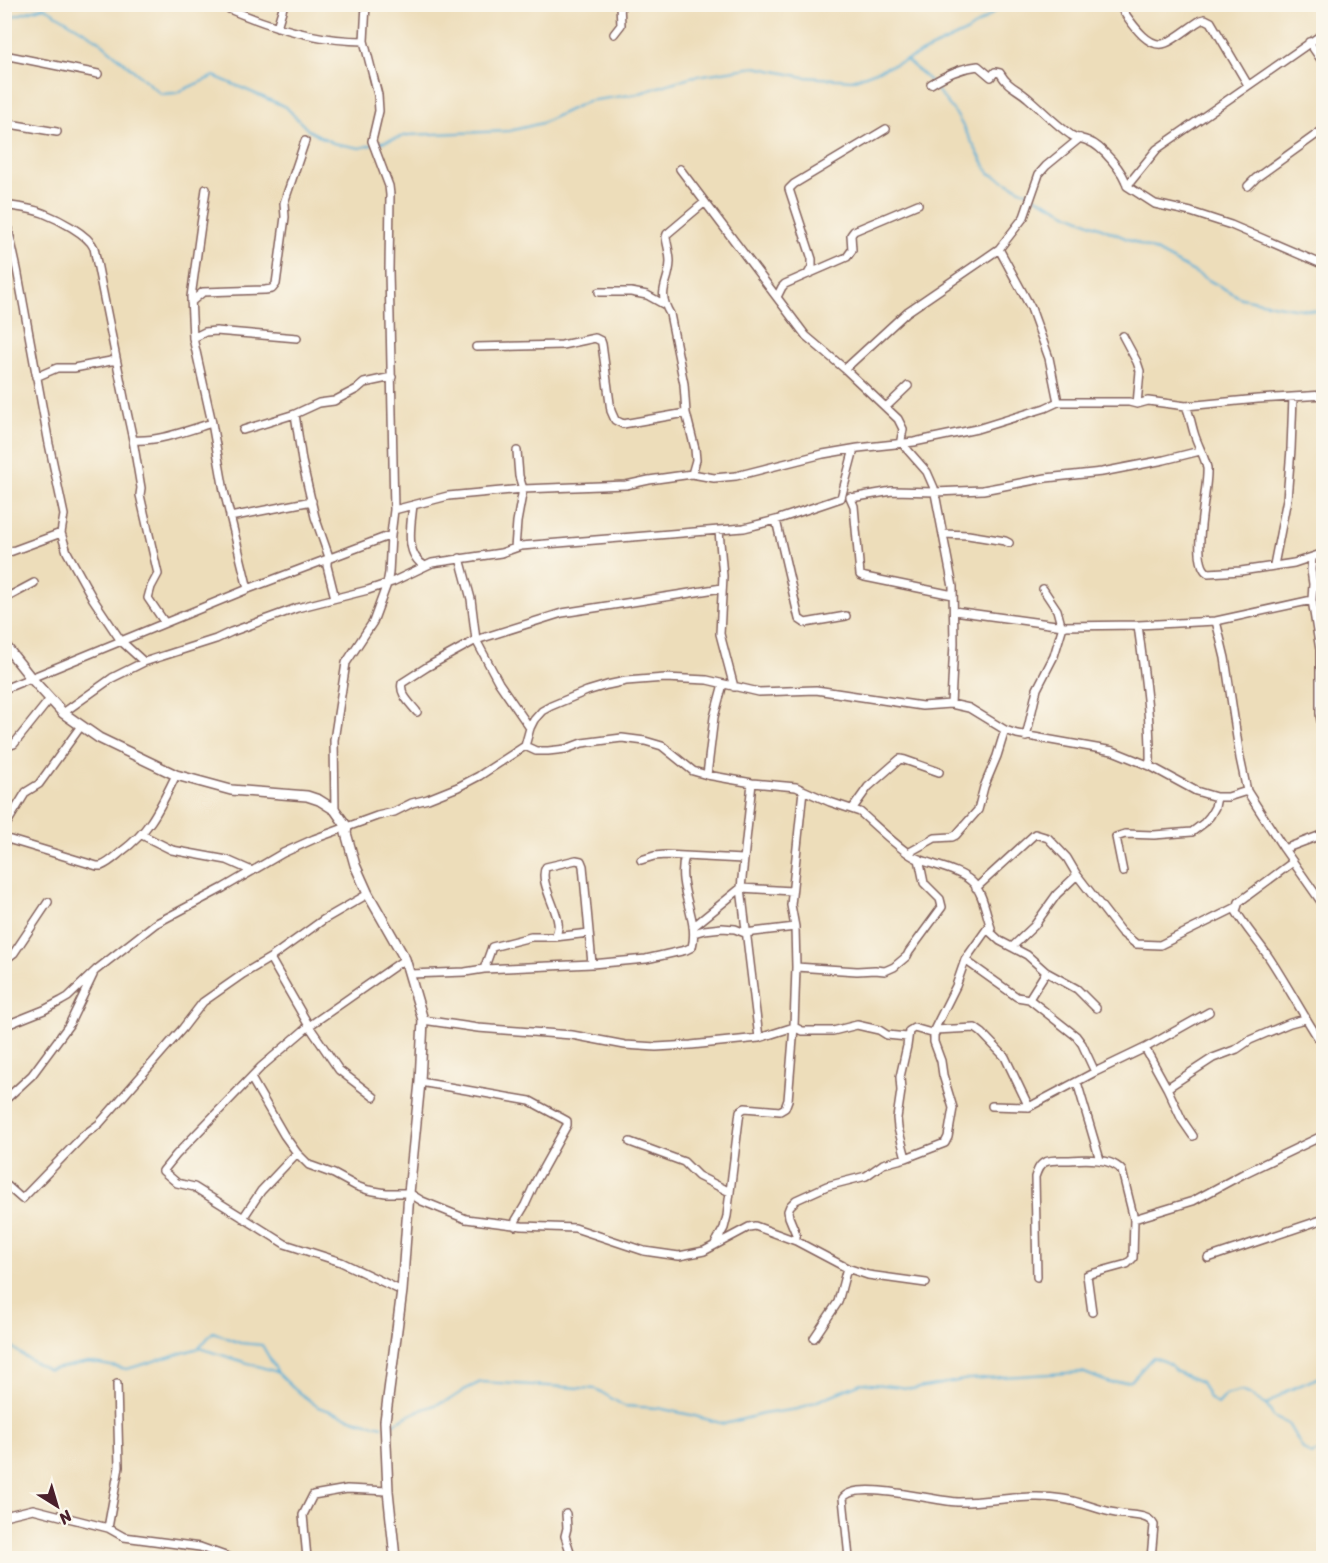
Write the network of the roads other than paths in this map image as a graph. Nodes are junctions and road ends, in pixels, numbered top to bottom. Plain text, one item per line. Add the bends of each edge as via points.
1 (218, 4) edge
2 (284, 4) edge
3 (366, 4) edge
4 (620, 4) edge
5 (1118, 4) edge
6 (277, 27) junction
7 (1323, 33) edge
8 (614, 34) dead end
9 (364, 41) junction
10 (1309, 42) junction
11 (4, 55) edge
12 (1323, 64) edge
13 (98, 74) dead end
14 (931, 84) dead end
15 (1248, 85) junction
16 (4, 123) edge
17 (886, 129) dead end
18 (1323, 129) edge
19 (57, 132) dead end
20 (1080, 138) junction
21 (305, 141) dead end
22 (680, 169) dead end
23 (1127, 186) junction
24 (1248, 186) dead end
25 (206, 189) dead end
26 (705, 202) junction
27 (918, 204) dead end
28 (999, 249) junction
29 (1323, 265) edge
30 (808, 274) junction
31 (600, 292) dead end
32 (777, 297) junction
33 (191, 302) junction
34 (665, 305) junction
35 (1123, 336) dead end
36 (193, 338) junction
37 (297, 338) dead end
38 (476, 347) dead end
39 (116, 360) junction
40 (845, 369) junction
41 (36, 377) junction
42 (392, 377) junction
43 (908, 386) dead end
44 (1323, 395) edge
45 (1293, 397) junction
46 (1058, 402) junction
47 (1137, 404) junction
48 (1186, 406) junction
49 (886, 408) junction
50 (686, 413) junction
51 (295, 414) junction
52 (212, 423) junction
53 (243, 430) dead end
54 (133, 440) junction
55 (903, 444) junction
56 (854, 449) junction
57 (517, 451) dead end
58 (1200, 452) junction
59 (692, 474) junction
60 (523, 489) junction
61 (935, 492) junction
62 (841, 498) junction
63 (851, 498) junction
64 (312, 501) junction
65 (412, 505) junction
66 (394, 510) junction
67 (230, 517) junction
68 (776, 520) junction
69 (719, 531) junction
70 (62, 533) junction
71 (391, 534) junction
72 (943, 534) junction
73 (1009, 543) dead end
74 (515, 548) junction
75 (1323, 553) edge
76 (4, 554) edge
77 (329, 557) junction
78 (460, 558) junction
79 (1312, 558) junction
80 (1274, 565) junction
81 (425, 566) junction
82 (34, 583) dead end
83 (387, 584) junction
84 (722, 588) junction
85 (248, 589) junction
86 (1042, 589) dead end
87 (953, 595) junction
88 (335, 598) junction
89 (4, 599) edge
90 (1312, 600) junction
91 (954, 611) junction
92 (846, 615) dead end
93 (1216, 621) junction
94 (165, 623) junction
95 (1062, 625) junction
96 (1138, 625) junction
97 (476, 640) junction
98 (121, 641) junction
99 (4, 644) edge
100 (144, 662) junction
101 (31, 678) junction
102 (723, 684) junction
103 (734, 687) junction
104 (4, 689) edge
105 (50, 699) junction
106 (951, 704) junction
107 (63, 712) junction
108 (417, 712) dead end
109 (81, 726) junction
110 (530, 728) junction
111 (1005, 730) junction
112 (1026, 737) junction
113 (1323, 743) edge
114 (525, 746) junction
115 (4, 747) edge
116 (1150, 766) junction
117 (939, 772) dead end
118 (176, 775) junction
119 (707, 775) junction
120 (752, 783) junction
121 (803, 790) junction
122 (1247, 791) junction
123 (1217, 797) junction
124 (853, 808) junction
125 (335, 810) junction
126 (346, 827) junction
127 (4, 828) edge
128 (1323, 834) edge
129 (142, 835) junction
130 (4, 838) edge
131 (1284, 849) junction
132 (908, 853) junction
133 (686, 856) junction
134 (743, 859) junction
135 (920, 859) junction
136 (642, 860) dead end
137 (1293, 862) junction
138 (252, 871) junction
139 (1123, 872) dead end
140 (1077, 875) junction
141 (741, 888) junction
142 (976, 888) junction
143 (792, 891) junction
144 (368, 894) junction
145 (48, 902) dead end
146 (1323, 906) edge
147 (1237, 907) junction
148 (795, 927) junction
149 (987, 929) junction
150 (693, 930) junction
151 (589, 933) junction
152 (745, 933) junction
153 (555, 937) junction
154 (1012, 947) junction
155 (4, 958) edge
156 (270, 958) junction
157 (405, 959) junction
158 (965, 960) junction
159 (592, 964) junction
160 (796, 967) junction
161 (484, 969) junction
162 (96, 970) junction
163 (1046, 972) junction
164 (410, 974) junction
165 (1029, 999) junction
166 (1096, 1008) dead end
167 (1209, 1012) dead end
168 (1305, 1019) junction
169 (423, 1020) junction
170 (4, 1026) edge
171 (309, 1026) junction
172 (794, 1027) junction
173 (934, 1032) junction
174 (907, 1037) junction
175 (759, 1038) junction
176 (1323, 1047) edge
177 (1145, 1048) junction
178 (1095, 1072) junction
179 (251, 1078) junction
180 (420, 1082) junction
181 (1077, 1082) junction
182 (1167, 1088) junction
183 (374, 1097) dead end
184 (4, 1101) edge
185 (992, 1106) dead end
186 (1029, 1107) junction
187 (1323, 1135) edge
188 (1193, 1136) dead end
189 (630, 1142) dead end
190 (297, 1153) junction
191 (906, 1158) junction
192 (1100, 1160) junction
193 (4, 1183) edge
194 (730, 1192) junction
195 (409, 1193) junction
196 (243, 1218) junction
197 (1134, 1219) junction
198 (1323, 1220) edge
199 (515, 1226) junction
200 (796, 1241) junction
201 (715, 1244) junction
202 (1208, 1258) dead end
203 (848, 1268) junction
204 (1037, 1277) dead end
205 (926, 1283) dead end
206 (402, 1291) junction
207 (1092, 1312) dead end
208 (814, 1338) dead end
209 (117, 1384) dead end
210 (388, 1491) junction
211 (566, 1514) dead end
212 (4, 1516) edge
213 (108, 1528) junction
214 (231, 1558) edge
215 (307, 1558) edge
216 (395, 1558) edge
217 (572, 1558) edge
218 (849, 1558) edge
219 (1150, 1558) edge

1 - 6 street
2 - 6 street
3 - 9 street
4 - 8 street via 621,25
5 - 15 street via 1146,40 1157,45 1165,44 1201,20 1208,20
6 - 9 street via 323,38
7 - 10 street
9 - 42 street via 378,95 373,138 390,195
10 - 12 street
10 - 15 street
11 - 13 street
14 - 20 street via 965,67 978,66 991,77 1000,73 1010,87 1027,97 1060,128
15 - 23 street via 1157,149
16 - 19 street
17 - 30 street via 789,189 812,259
18 - 24 street
20 - 23 street via 1108,157
20 - 28 street via 1039,174 1024,217
21 - 33 street via 284,204 276,284 265,290 203,292
22 - 26 street
23 - 29 street via 1155,204 1231,225
25 - 33 street
26 - 32 street
26 - 34 street via 667,234 670,260 663,290
27 - 30 street via 854,231 852,250 847,257
28 - 40 street via 907,312
28 - 46 street via 1031,308 1049,358
30 - 32 street via 784,284
31 - 34 street via 647,295
32 - 40 street via 806,336
33 - 36 street
34 - 50 street via 684,384
35 - 47 street via 1140,371
36 - 37 street via 216,331
36 - 52 street
38 - 50 street via 562,345 596,338 602,344 615,420 623,424
39 - 41 street via 57,368
39 - 41 street via 91,241 41,212 4,205
39 - 54 street
40 - 49 street
41 - 70 street via 64,515
42 - 51 street via 364,383 334,401
42 - 66 street
43 - 49 street
44 - 45 street
45 - 48 street
45 - 80 street via 1287,499
46 - 47 street
46 - 55 street via 977,429
47 - 48 street via 1148,401
48 - 58 street
49 - 55 street via 901,425
50 - 59 street via 695,449
51 - 53 street
51 - 64 street
52 - 54 street
52 - 67 street
54 - 94 street via 140,495 158,574 148,598
55 - 56 street
55 - 61 street via 927,472
56 - 59 street via 736,476
56 - 62 street
57 - 60 street
58 - 61 street via 983,490
58 - 80 street via 1207,471 1199,547 1202,568 1215,573
59 - 60 street via 626,484
60 - 65 street via 448,496
60 - 74 street
61 - 63 street via 892,492
61 - 72 street
62 - 63 street
62 - 68 street
63 - 87 street via 860,574
64 - 67 street
64 - 77 street
65 - 66 street
65 - 81 street via 411,551 417,562
66 - 71 street
67 - 85 street
68 - 69 street
68 - 92 street via 799,619 806,622
69 - 74 street
69 - 84 street
70 - 76 street
70 - 98 street via 67,552
71 - 77 street
71 - 83 street
72 - 73 street
72 - 87 street
74 - 78 street
75 - 79 street
77 - 85 street
77 - 88 street via 327,566
78 - 81 street
78 - 97 street
79 - 80 street
79 - 90 street
81 - 83 street
82 - 89 street
83 - 88 street
83 - 125 street via 373,622 346,663 334,740
84 - 97 street via 562,613
84 - 103 street via 720,634
85 - 94 street
86 - 95 street
87 - 91 street
88 - 100 street
90 - 93 street
90 - 113 street via 1320,650
91 - 95 street
91 - 106 street
93 - 96 street
93 - 122 street
94 - 98 street
95 - 96 street
95 - 112 street via 1053,660 1039,683
96 - 116 street
97 - 108 street via 402,683 402,692
97 - 110 street
98 - 100 street
98 - 101 street
99 - 101 street
100 - 107 street via 112,678
101 - 104 street
101 - 105 street
102 - 103 street
102 - 110 street via 665,678 607,685 551,705
102 - 119 street via 714,717
103 - 106 street via 768,693 816,690 922,706
105 - 107 street
105 - 115 street via 14,744
106 - 111 street via 969,708
107 - 109 street
109 - 118 street
109 - 127 street via 39,783 26,792
110 - 114 street
111 - 112 street
111 - 132 street via 978,810 956,835 935,838
112 - 116 street via 1102,748
114 - 119 street via 548,751 622,738 645,741 662,746 693,771
114 - 126 street via 458,786
116 - 123 street via 1196,791
117 - 124 street via 900,759 868,787
118 - 125 street via 231,790 307,796
118 - 129 street
119 - 120 street
120 - 121 street
120 - 134 street
121 - 124 street
121 - 143 street
122 - 123 street
122 - 131 street
123 - 139 street via 1210,816 1192,832 1116,837
124 - 132 street
125 - 126 street
126 - 138 street via 303,843
126 - 144 street via 355,866
128 - 131 street
129 - 130 street via 97,866
129 - 138 street via 172,850 226,860
131 - 137 street
132 - 135 street
133 - 134 street
133 - 136 street
133 - 150 street via 682,876
134 - 141 street
135 - 142 street via 963,876
135 - 160 street via 924,883 942,907 907,956 885,971
137 - 146 street
137 - 147 street
138 - 162 street via 155,924
140 - 142 street via 1047,838 1035,834
140 - 147 street via 1121,932 1140,945 1160,945
140 - 154 street
141 - 143 street
141 - 150 street
141 - 152 street
142 - 149 street via 991,928
143 - 148 street
144 - 156 street
144 - 157 street
145 - 155 street via 14,952
147 - 168 street
148 - 152 street
148 - 160 street
149 - 154 street
149 - 158 street
150 - 152 street via 722,928
150 - 159 street via 692,947 686,950 646,959
151 - 153 street
151 - 153 street via 583,866 576,860 546,867 544,872 558,923
151 - 159 street
152 - 175 street
153 - 161 street via 531,937 492,947
154 - 163 street
156 - 171 street
156 - 193 street via 203,1002 113,1109 22,1199
157 - 164 street
157 - 171 street
158 - 165 street via 1017,997
158 - 173 street
159 - 161 street
160 - 172 street
161 - 164 street
162 - 170 street via 68,997
162 - 184 street via 69,1024 32,1074
163 - 165 street
163 - 166 street via 1077,989
164 - 169 street
165 - 178 street via 1076,1036
167 - 177 street
168 - 176 street
168 - 182 street via 1213,1058
169 - 175 street via 656,1047
169 - 180 street
171 - 179 street
171 - 183 street via 339,1070
172 - 174 street via 802,1031 833,1031 859,1025
172 - 175 street
172 - 194 street via 785,1108 740,1111
173 - 174 street via 914,1028
173 - 186 street via 975,1028 982,1033 1005,1057
173 - 191 street via 953,1108 948,1137 945,1143
174 - 191 street via 897,1118
177 - 178 street
177 - 182 street
178 - 181 street
179 - 190 street
179 - 196 street via 163,1171 177,1183 194,1187
180 - 195 street
180 - 199 street via 530,1101 567,1121
181 - 186 street
181 - 192 street
182 - 188 street
185 - 186 street
187 - 197 street via 1193,1201
189 - 194 street via 684,1161 704,1180
190 - 195 street via 309,1165 356,1186 386,1193
190 - 196 street via 261,1191
191 - 200 street via 796,1200 788,1211
192 - 197 street via 1119,1166 1122,1171
192 - 204 street via 1046,1161 1039,1168 1035,1177
194 - 201 street via 724,1228
195 - 199 street via 466,1219
195 - 206 street
196 - 206 street via 285,1244 341,1262
197 - 207 street via 1132,1261 1087,1275
198 - 202 street
199 - 201 street via 575,1228 644,1251 679,1256 704,1251
200 - 201 street via 755,1226
200 - 203 street
203 - 205 street via 868,1275
203 - 208 street via 838,1302
206 - 210 street via 385,1421
209 - 213 street via 119,1467
210 - 215 street via 347,1488 313,1495 303,1515
210 - 216 street
211 - 217 street via 565,1536
212 - 213 street via 33,1509
213 - 214 street via 124,1537 200,1547
218 - 219 street via 843,1498 857,1491 958,1502 1064,1499 1151,1520 1154,1525

